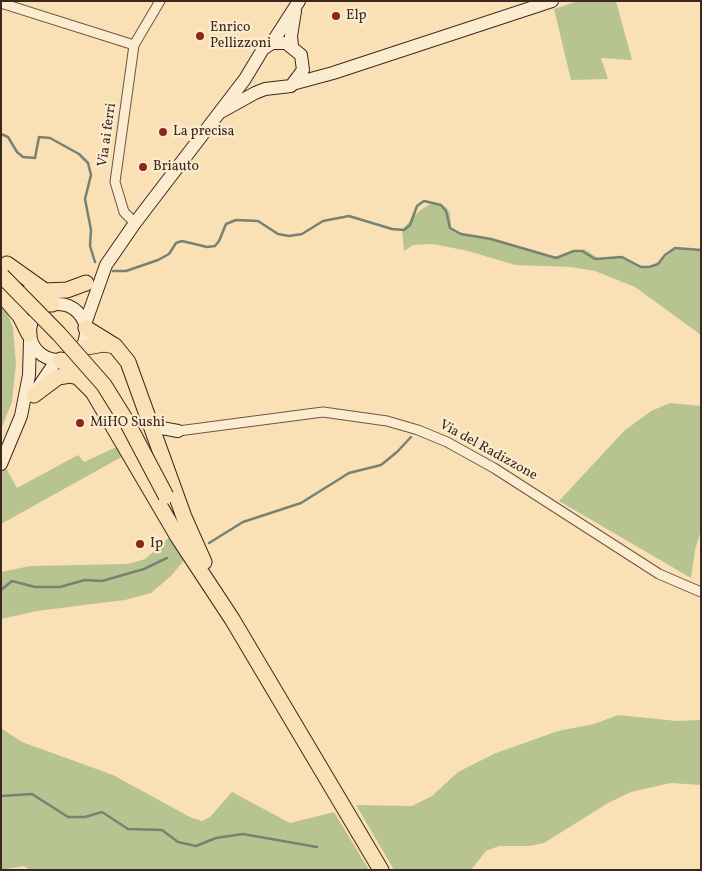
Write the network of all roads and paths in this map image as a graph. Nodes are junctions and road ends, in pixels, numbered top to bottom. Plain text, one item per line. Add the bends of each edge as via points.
1 (160, 1) edge
2 (552, 1) edge
3 (1, 2) edge
4 (297, 3) edge
5 (272, 43) junction
6 (134, 45) junction
7 (292, 46) junction
8 (257, 60) junction
9 (303, 62) junction
10 (333, 74) junction
11 (296, 83) junction
12 (272, 88) junction
13 (219, 113) junction
14 (136, 222) junction
15 (106, 265) junction
16 (3, 268) edge
17 (86, 283) junction
18 (1, 294) edge
19 (54, 304) junction
20 (85, 326) junction
21 (30, 338) junction
22 (115, 346) junction
23 (81, 348) junction
24 (59, 360) junction
25 (78, 377) junction
26 (34, 395) junction
27 (21, 416) junction
28 (146, 418) junction
29 (178, 431) junction
30 (154, 440) junction
31 (1, 464) edge
32 (701, 592) edge
33 (222, 602) junction
34 (381, 870) edge

1 - 6 street, Via ai ferri
2 - 10 main road
3 - 6 street
4 - 5 main road
4 - 7 main road via 291,30
5 - 7 main road
5 - 8 main road via 263,49
6 - 14 street, Via ai ferri via 115,182 124,212
7 - 9 main road
8 - 12 main road via 258,76
8 - 13 main road
9 - 10 main road via 317,71
9 - 11 main road via 303,70
10 - 11 main road
11 - 12 main road via 285,88
12 - 13 main road via 245,97
13 - 14 main road
14 - 15 main road
15 - 17 main road
15 - 20 main road
16 - 17 main road via 45,291 67,290
16 - 19 main road
16 - 33 main road, bridge via 104,385 127,422
17 - 19 main road
18 - 21 main road via 20,316
19 - 20 main road via 73,308
19 - 21 main road via 36,313 29,328
20 - 22 main road
20 - 23 main road via 85,340
21 - 24 main road via 42,356
21 - 27 main road via 29,375
22 - 23 main road
22 - 28 main road via 128,362
23 - 24 main road via 72,356
24 - 25 main road
24 - 26 main road
25 - 26 main road via 58,377
25 - 33 main road via 93,392 178,537
26 - 27 main road
27 - 31 main road
28 - 29 main road via 156,427
28 - 30 main road
29 - 30 main road
29 - 32 street, Via del Radizzone via 323,412 386,421 418,430 494,468 659,574
30 - 33 main road
33 - 34 main road

